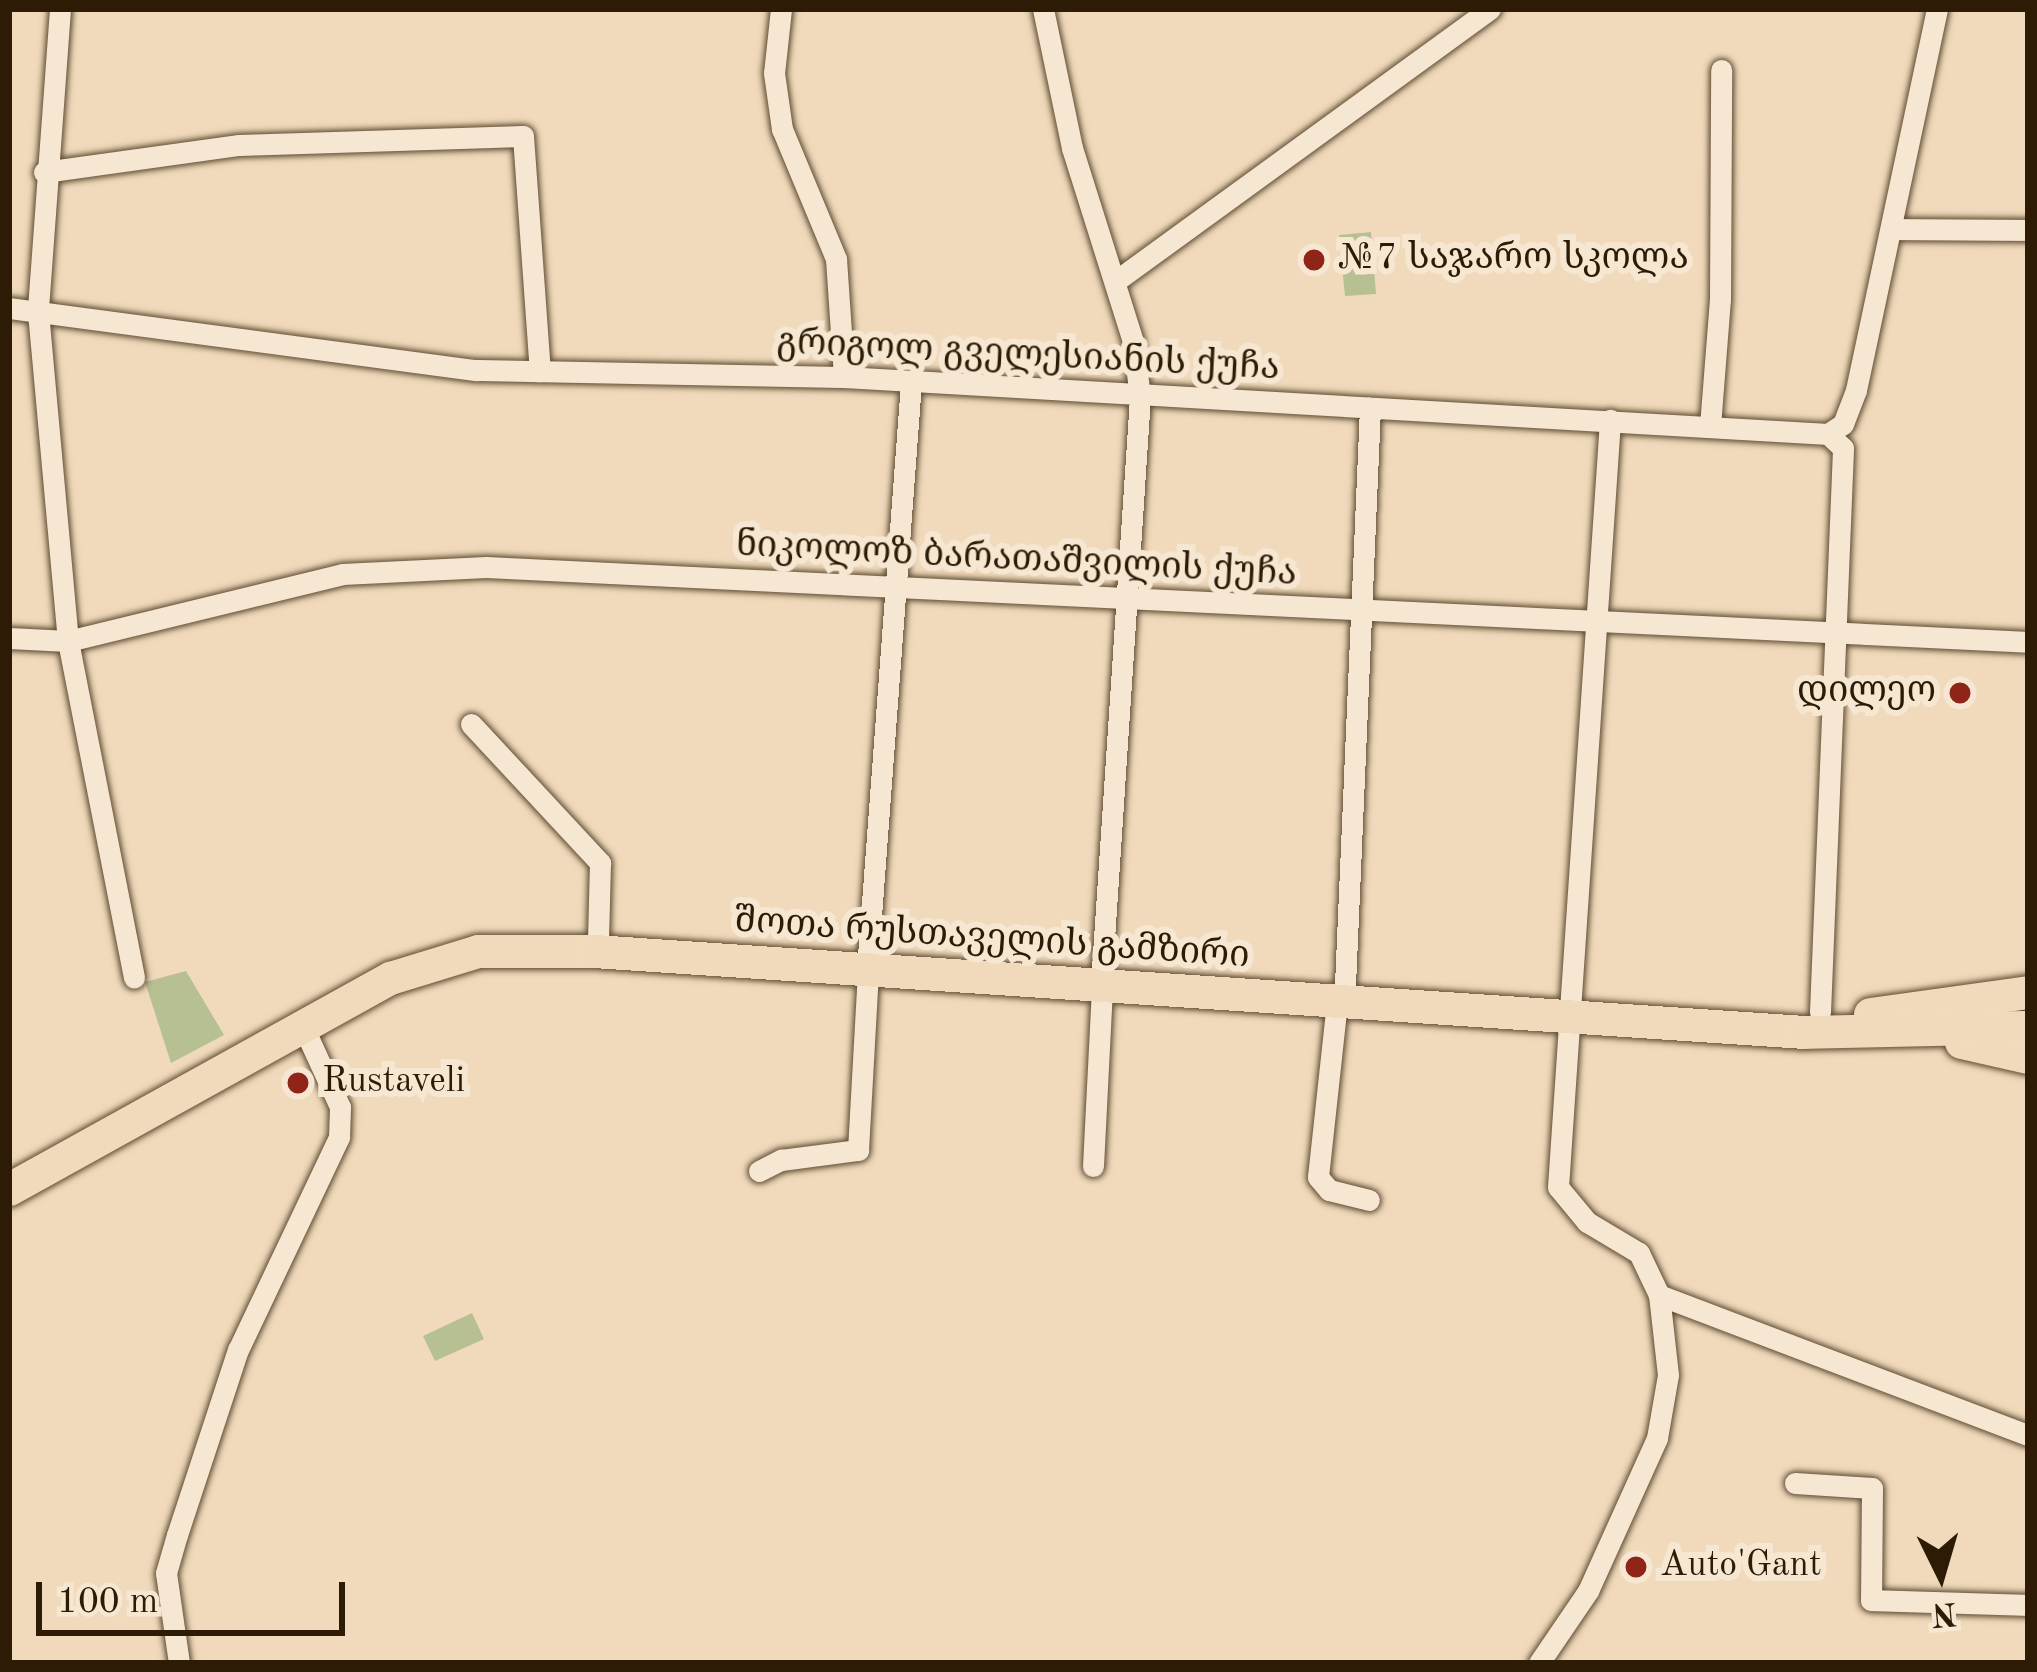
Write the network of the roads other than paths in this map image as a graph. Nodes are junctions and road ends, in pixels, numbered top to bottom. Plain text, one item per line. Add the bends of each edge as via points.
1 (60, 9) edge
2 (782, 9) edge
3 (1043, 9) edge
4 (1490, 9) edge
5 (1937, 9) edge
6 (1721, 70) dead end
7 (44, 172) junction
8 (1892, 229) junction
9 (2028, 230) edge
10 (1117, 280) junction
11 (9, 308) edge
12 (38, 312) junction
13 (540, 371) junction
14 (844, 377) junction
15 (911, 383) junction
16 (1140, 397) junction
17 (1370, 408) junction
18 (1610, 420) junction
19 (1710, 426) junction
20 (1828, 434) junction
21 (890, 586) junction
22 (1126, 599) junction
23 (1358, 614) junction
24 (1595, 626) junction
25 (9, 638) edge
26 (1836, 638) junction
27 (68, 641) junction
28 (2028, 642) edge
29 (471, 724) dead end
30 (598, 937) junction
31 (868, 963) junction
32 (134, 978) dead end
33 (1102, 978) junction
34 (2028, 992) edge
35 (1341, 993) junction
36 (1570, 1007) junction
37 (1820, 1012) junction
38 (303, 1026) junction
39 (2028, 1028) edge
40 (1924, 1034) junction
41 (2028, 1057) edge
42 (1093, 1166) dead end
43 (9, 1168) edge
44 (759, 1171) dead end
45 (9, 1189) edge
46 (1369, 1200) dead end
47 (1659, 1295) junction
48 (2028, 1435) edge
49 (1795, 1483) dead end
50 (2028, 1606) edge
51 (179, 1663) edge
52 (1539, 1663) edge

1 - 7 street
2 - 14 street via 774,74 782,129 836,259
3 - 10 street via 1072,148
4 - 10 street
5 - 8 street
6 - 19 street via 1720,299
7 - 12 street
7 - 13 street via 239,145 523,136
8 - 9 street
8 - 20 street via 1856,390 1843,424
10 - 16 street
11 - 12 street, გრიგოლ გველესიანის ქუჩა
12 - 13 street, გრიგოლ გველესიანის ქუჩა via 431,365
12 - 27 street
13 - 14 street, გრიგოლ გველესიანის ქუჩა
14 - 15 street, გრიგოლ გველესიანის ქუჩა
15 - 16 street, გრიგოლ გველესიანის ქუჩა
15 - 21 street
16 - 17 street, გრიგოლ გველესიანის ქუჩა
16 - 22 street
17 - 18 street, გრიგოლ გველესიანის ქუჩა
17 - 23 street
18 - 19 street, გრიგოლ გველესიანის ქუჩა
18 - 24 street
19 - 20 street, გრიგოლ გველესიანის ქუჩა
20 - 26 street via 1843,448
21 - 22 street, ნიკოლოზ ბარათაშვილის ქუჩა
21 - 27 street, ნიკოლოზ ბარათაშვილის ქუჩა via 386,568
21 - 31 street
22 - 23 street, ნიკოლოზ ბარათაშვილის ქუჩა
22 - 33 street
23 - 24 street, ნიკოლოზ ბარათაშვილის ქუჩა
23 - 35 street
24 - 26 street, ნიკოლოზ ბარათაშვილის ქუჩა
24 - 36 street
25 - 27 street, ნიკოლოზ ბარათაშვილის ქუჩა
26 - 28 street, ნიკოლოზ ბარათაშვილის ქუჩა
26 - 37 street
27 - 32 street
29 - 30 street via 600,862
30 - 31 main road, შოთა რუსთაველის გამზირი
30 - 43 main road, შოთა რუსთაველის გამზირი via 519,934 393,964
31 - 33 main road, შოთა რუსთაველის გამზირი
31 - 38 main road, შოთა რუსთაველის გამზირი via 478,951 390,978
31 - 44 street via 859,1150 781,1160
33 - 35 main road, შოთა რუსთაველის გამზირი
33 - 42 street
34 - 37 main road, შოთა რუსთაველის გამზირი via 1942,1009
35 - 36 main road, შოთა რუსთაველის გამზირი
35 - 46 street via 1318,1177 1329,1190
36 - 37 main road, შოთა რუსთაველის გამზირი
36 - 40 main road, შოთა რუსთაველის გამზირი
36 - 47 street via 1558,1186 1588,1222 1639,1253
38 - 45 main road, შოთა რუსთაველის გამზირი
38 - 51 street via 340,1108 339,1137 238,1350 177,1535 166,1573
39 - 40 main road, შოთა რუსთაველის გამზირი
40 - 41 main road
47 - 48 street
47 - 52 street via 1668,1376 1657,1438 1588,1591
49 - 50 street via 1872,1488 1870,1600

